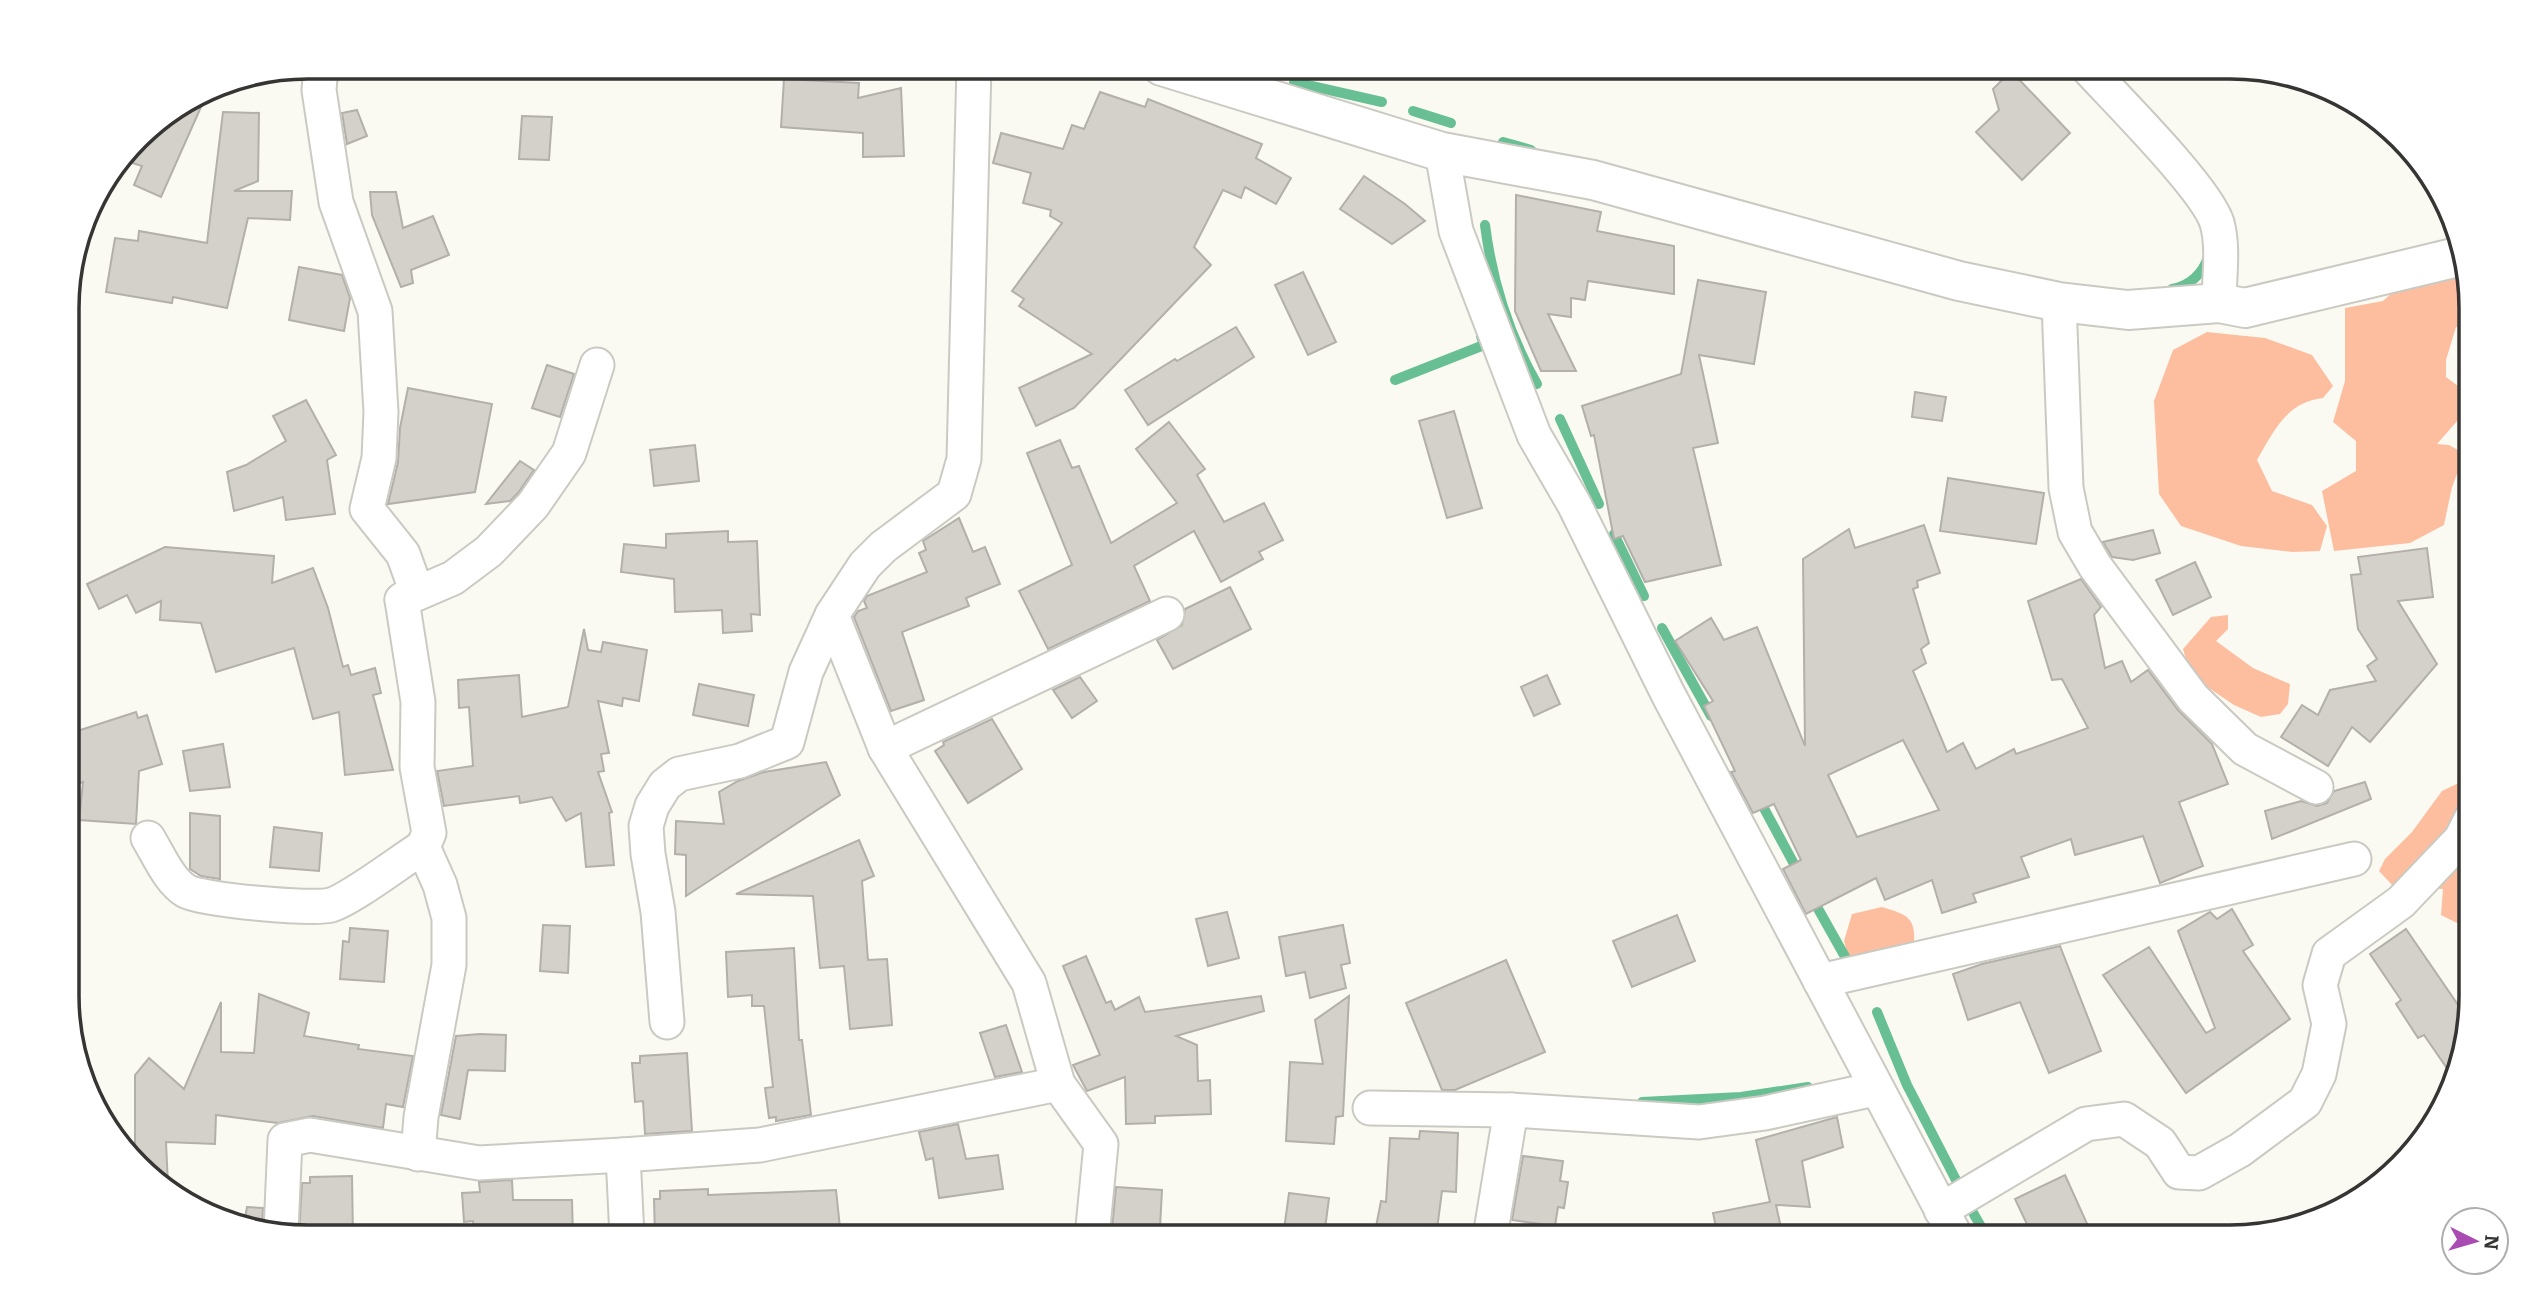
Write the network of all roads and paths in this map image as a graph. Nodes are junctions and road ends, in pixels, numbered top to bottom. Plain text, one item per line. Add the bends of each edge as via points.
1 (320, 79) edge
2 (974, 79) edge
3 (1204, 79) edge
4 (2097, 79) edge
5 (1442, 152) junction
6 (2454, 259) edge
7 (2059, 302) junction
8 (2219, 303) junction
9 (597, 365) dead end
10 (402, 600) junction
11 (1167, 614) dead end
12 (832, 615) junction
13 (886, 748) junction
14 (2316, 787) dead end
15 (148, 838) dead end
16 (2459, 841) edge
17 (423, 847) junction
18 (2354, 859) dead end
19 (1820, 981) junction
20 (667, 1022) dead end
21 (1058, 1084) junction
22 (1875, 1088) junction
23 (1370, 1108) dead end
24 (1511, 1110) junction
25 (418, 1154) junction
26 (622, 1155) junction
27 (281, 1223) edge
28 (1948, 1224) edge
29 (626, 1225) edge
30 (1093, 1225) edge
31 (1492, 1225) edge

1 - 10 street via 336,202 375,311 381,412 379,458 367,509 402,554 412,578 416,590
2 - 12 street via 964,459 954,494 883,547 865,565
3 - 5 street
4 - 8 street via 2216,219
5 - 7 street via 1593,180 1959,281
5 - 19 street via 1456,231 1534,435
6 - 8 street via 2245,308
7 - 8 street via 2128,310
7 - 14 street via 2066,488 2075,532 2142,632 2202,708 2245,748
9 - 10 street via 569,453 533,505 489,551 453,578
10 - 17 street via 418,702 417,767 429,833
11 - 13 street
12 - 13 street
12 - 20 street via 806,673 787,742 740,761 679,774 665,785 652,806 646,826 648,855
13 - 21 street via 1029,983
15 - 17 street via 186,891 305,907 332,905
16 - 28 street via 2401,902 2329,954 2320,985 2329,1024 2319,1074 2305,1102 2240,1150 2199,1173 2179,1172 2160,1143 2124,1119 2086,1124
17 - 25 street via 449,918 449,965
18 - 19 street
19 - 22 street
21 - 26 street via 760,1145
21 - 30 street via 1101,1144
22 - 24 street via 1765,1114 1699,1122
22 - 28 street
23 - 24 street
24 - 31 street
25 - 26 street via 479,1163
25 - 27 street via 310,1135 285,1140
26 - 29 street

